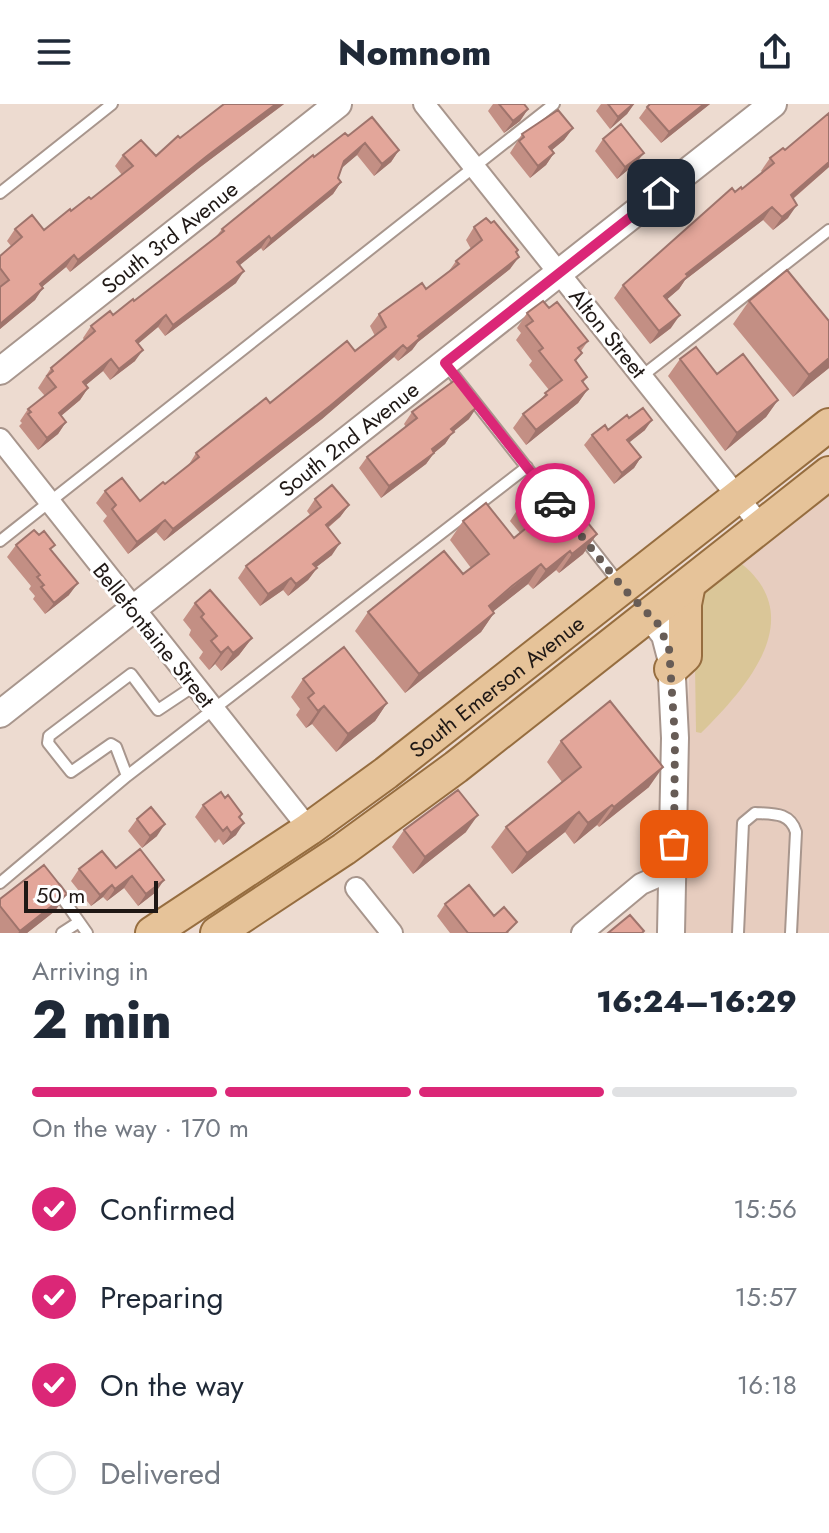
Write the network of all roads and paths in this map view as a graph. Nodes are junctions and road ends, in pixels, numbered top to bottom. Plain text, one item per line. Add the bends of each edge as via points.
1 (112, 104) edge
2 (338, 104) edge
3 (424, 104) edge
4 (554, 104) edge
5 (773, 104) edge
6 (474, 167) junction
7 (0, 193) edge
8 (829, 230) edge
9 (560, 273) junction
10 (445, 363) junction
11 (0, 371) edge
12 (642, 376) junction
13 (829, 425) edge
14 (0, 439) edge
15 (527, 467) junction
16 (829, 473) edge
17 (738, 497) junction
18 (49, 502) junction
19 (556, 503) edge
20 (761, 526) junction
21 (575, 527) edge
22 (0, 541) edge
23 (689, 584) junction
24 (623, 588) junction
25 (132, 609) junction
26 (650, 616) junction
27 (671, 669) junction
28 (194, 686) junction
29 (214, 711) junction
30 (0, 714) edge
31 (127, 776) junction
32 (309, 829) junction
33 (32, 856) junction
34 (40, 867) edge
35 (673, 870) junction
36 (48, 878) edge
37 (0, 883) edge
38 (356, 888) dead end
39 (79, 922) junction
40 (62, 933) edge
41 (87, 933) edge
42 (152, 933) edge
43 (217, 933) edge
44 (392, 933) edge
45 (582, 933) edge
46 (671, 933) edge
47 (738, 933) edge
48 (791, 933) edge

1 - 7 lane
2 - 11 street, South 3rd Avenue
3 - 6 street, Alton Street
4 - 6 lane
5 - 9 street, South 2nd Avenue
6 - 9 street, Alton Street
6 - 18 lane
8 - 12 lane
9 - 10 street, South 2nd Avenue
9 - 12 street, Alton Street
10 - 15 lane
10 - 25 street, South 2nd Avenue
12 - 17 street, Alton Street
13 - 17 main road, South Emerson Avenue
14 - 18 street, Bellefontaine Street
15 - 19 lane
15 - 29 lane
16 - 20 main road, South Emerson Avenue
17 - 20 street, Alton Street
17 - 24 main road, South Emerson Avenue
18 - 22 lane
18 - 25 street, Bellefontaine Street
20 - 23 main road, South Emerson Avenue
21 - 24 lane
23 - 26 main road, South Emerson Avenue
23 - 27 main road via 685,656
24 - 26 street
24 - 32 main road, South Emerson Avenue
25 - 28 street, Bellefontaine Street
25 - 30 street, South 2nd Avenue
26 - 27 street via 665,635
26 - 43 main road, South Emerson Avenue via 365,834
27 - 35 street
28 - 29 street, Bellefontaine Street
28 - 31 lane via 158,710 131,674 49,736 48,743 71,772 111,744
29 - 31 lane
29 - 32 street, Bellefontaine Street
31 - 33 lane
32 - 42 main road, South Emerson Avenue
33 - 34 lane
33 - 37 lane
35 - 45 street via 641,884
35 - 46 street
36 - 39 lane
38 - 44 street
39 - 40 lane
39 - 41 lane
47 - 48 lane via 743,823 755,813 783,815 796,832

